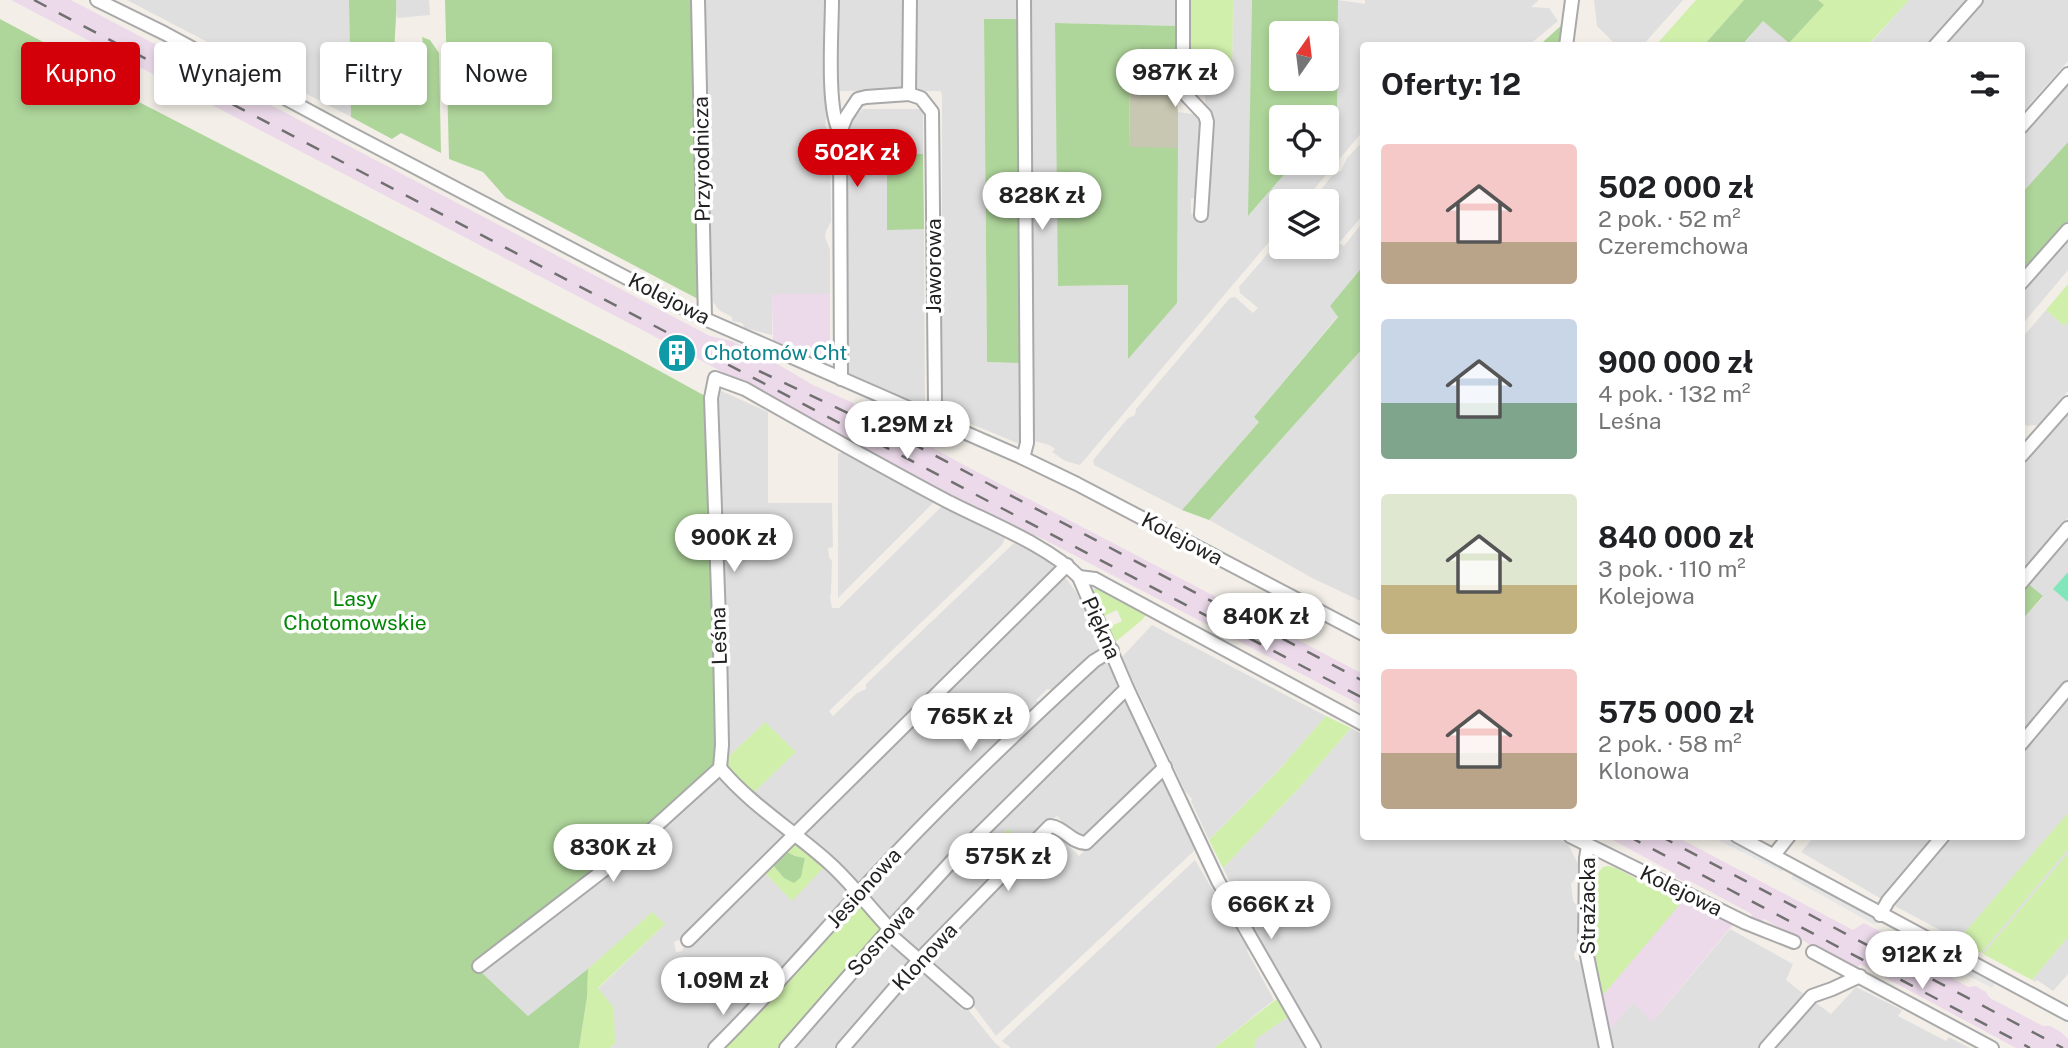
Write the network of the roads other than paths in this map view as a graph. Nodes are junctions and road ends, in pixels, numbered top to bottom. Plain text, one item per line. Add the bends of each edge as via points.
1 (97, 0) edge
2 (698, 0) edge
3 (832, 0) edge
4 (910, 0) edge
5 (1024, 0) edge
6 (1183, 0) edge
7 (1572, 0) edge
8 (1976, 0) edge
9 (1567, 42) edge
10 (1939, 42) edge
11 (2068, 74) edge
12 (909, 94) junction
13 (858, 99) junction
14 (832, 100) junction
15 (2025, 122) edge
16 (840, 132) junction
17 (1201, 215) dead end
18 (2068, 230) edge
19 (2025, 278) edge
20 (705, 318) junction
21 (715, 378) joint
22 (841, 379) junction
23 (2068, 403) edge
24 (932, 419) junction
25 (2025, 451) edge
26 (1023, 458) junction
27 (2068, 528) edge
28 (1067, 565) junction
29 (1079, 577) junction
30 (2025, 578) edge
31 (1360, 632) edge
32 (1112, 650) junction
33 (1127, 688) junction
34 (2068, 688) edge
35 (1360, 722) edge
36 (2025, 739) edge
37 (1165, 767) junction
38 (720, 768) junction
39 (796, 834) junction
40 (1577, 840) edge
41 (1745, 840) edge
42 (1786, 840) edge
43 (1940, 840) edge
44 (1588, 846) junction
45 (1774, 855) junction
46 (858, 894) junction
47 (1880, 915) junction
48 (888, 931) junction
49 (688, 940) dead end
50 (1794, 942) dead end
51 (1813, 952) dead end
52 (919, 960) junction
53 (479, 967) dead end
54 (1860, 976) junction
55 (967, 1002) dead end
56 (2068, 1014) edge
57 (716, 1048) edge
58 (786, 1048) edge
59 (843, 1048) edge
60 (1314, 1048) edge
61 (1606, 1048) edge
62 (1766, 1048) edge
63 (1992, 1048) edge

1 - 20 street, Kolejowa
2 - 20 street, Przyrodnicza
3 - 14 street
4 - 12 street
5 - 26 street via 1027,443
6 - 17 street via 1183,83 1207,122
7 - 9 street
8 - 10 street
11 - 15 street
12 - 13 street
12 - 24 street, Jaworowa via 921,97 932,112
13 - 14 street
13 - 16 street
14 - 16 street
16 - 22 street
18 - 19 street
20 - 22 street, Kolejowa
21 - 28 street, Piękna via 744,389
21 - 38 street, Leśna via 711,398
22 - 24 street, Kolejowa
23 - 25 street
24 - 26 street, Kolejowa
26 - 31 street, Kolejowa
27 - 30 street
28 - 29 street, Piękna
28 - 39 street
29 - 32 street, Piękna
29 - 35 street via 1095,579
32 - 33 street, Piękna
32 - 46 street, Jesionowa via 999,748
33 - 37 street, Piękna
33 - 48 street, Sosnowa
34 - 36 street
37 - 52 street, Klonowa via 1086,843 1050,826
37 - 60 street, Piękna via 1218,881
38 - 39 street
38 - 53 street via 626,853
39 - 46 street
39 - 49 street
40 - 44 street, Kolejowa
41 - 45 street
42 - 45 street
43 - 47 street
44 - 50 street, Kolejowa
44 - 61 street, Strażacka via 1585,946
45 - 47 street
46 - 48 street
46 - 57 street, Jesionowa
47 - 56 street
48 - 52 street
48 - 58 street, Sosnowa
51 - 54 street
52 - 55 street
52 - 59 street, Klonowa
54 - 62 street via 1814,994
54 - 63 street

